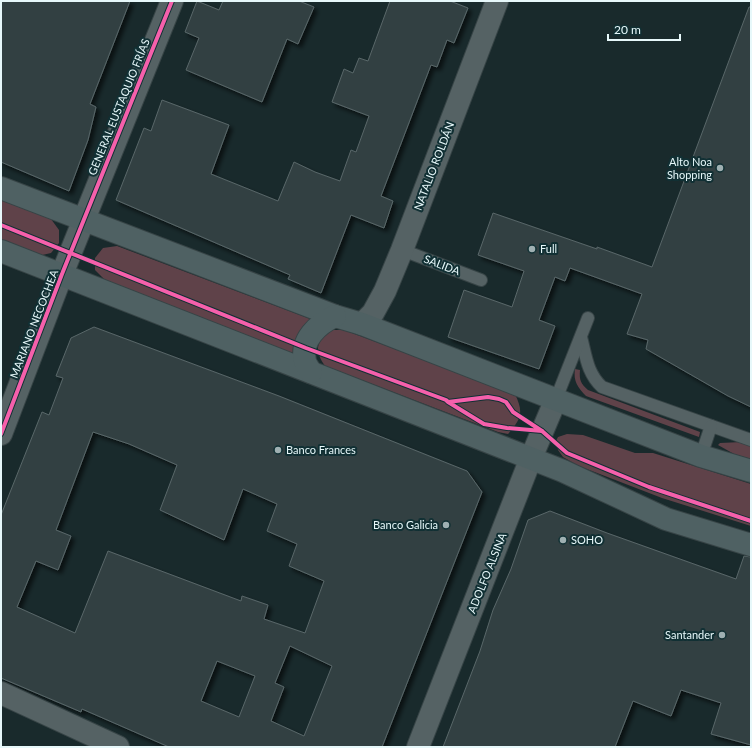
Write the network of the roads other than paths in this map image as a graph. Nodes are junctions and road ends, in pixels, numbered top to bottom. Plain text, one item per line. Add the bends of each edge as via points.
1 (172, 1) edge
2 (497, 1) edge
3 (1, 188) edge
4 (83, 220) junction
5 (402, 250) junction
6 (1, 251) edge
7 (62, 274) junction
8 (481, 280) dead end
9 (335, 316) junction
10 (588, 318) dead end
11 (362, 324) junction
12 (582, 337) junction
13 (312, 372) junction
14 (556, 399) junction
15 (711, 426) junction
16 (1, 434) edge
17 (751, 440) edge
18 (701, 456) junction
19 (531, 458) junction
20 (751, 471) edge
21 (751, 545) edge
22 (1, 693) edge
23 (118, 747) edge
24 (418, 747) edge

1 - 4 street, GENERAL EUSTAQUIO FRÍAS
2 - 5 street, NATALIO ROLDÁN
3 - 4 main road
4 - 7 street, MARIANO NECOCHEA
4 - 9 main road
5 - 8 lane, SALIDA
5 - 11 street, NATALIO ROLDÁN via 374,313
6 - 7 main road
7 - 13 main road
7 - 16 street, MARIANO NECOCHEA
9 - 11 main road
9 - 13 main road via 324,321 308,339 305,357
10 - 12 lane
11 - 14 main road
12 - 14 lane
12 - 15 lane via 590,371 602,387
13 - 19 main road
14 - 18 main road
14 - 19 street, ADOLFO ALSINA
15 - 17 lane
15 - 18 lane
18 - 20 main road
19 - 21 main road via 666,519
19 - 24 street, ADOLFO ALSINA
22 - 23 street

